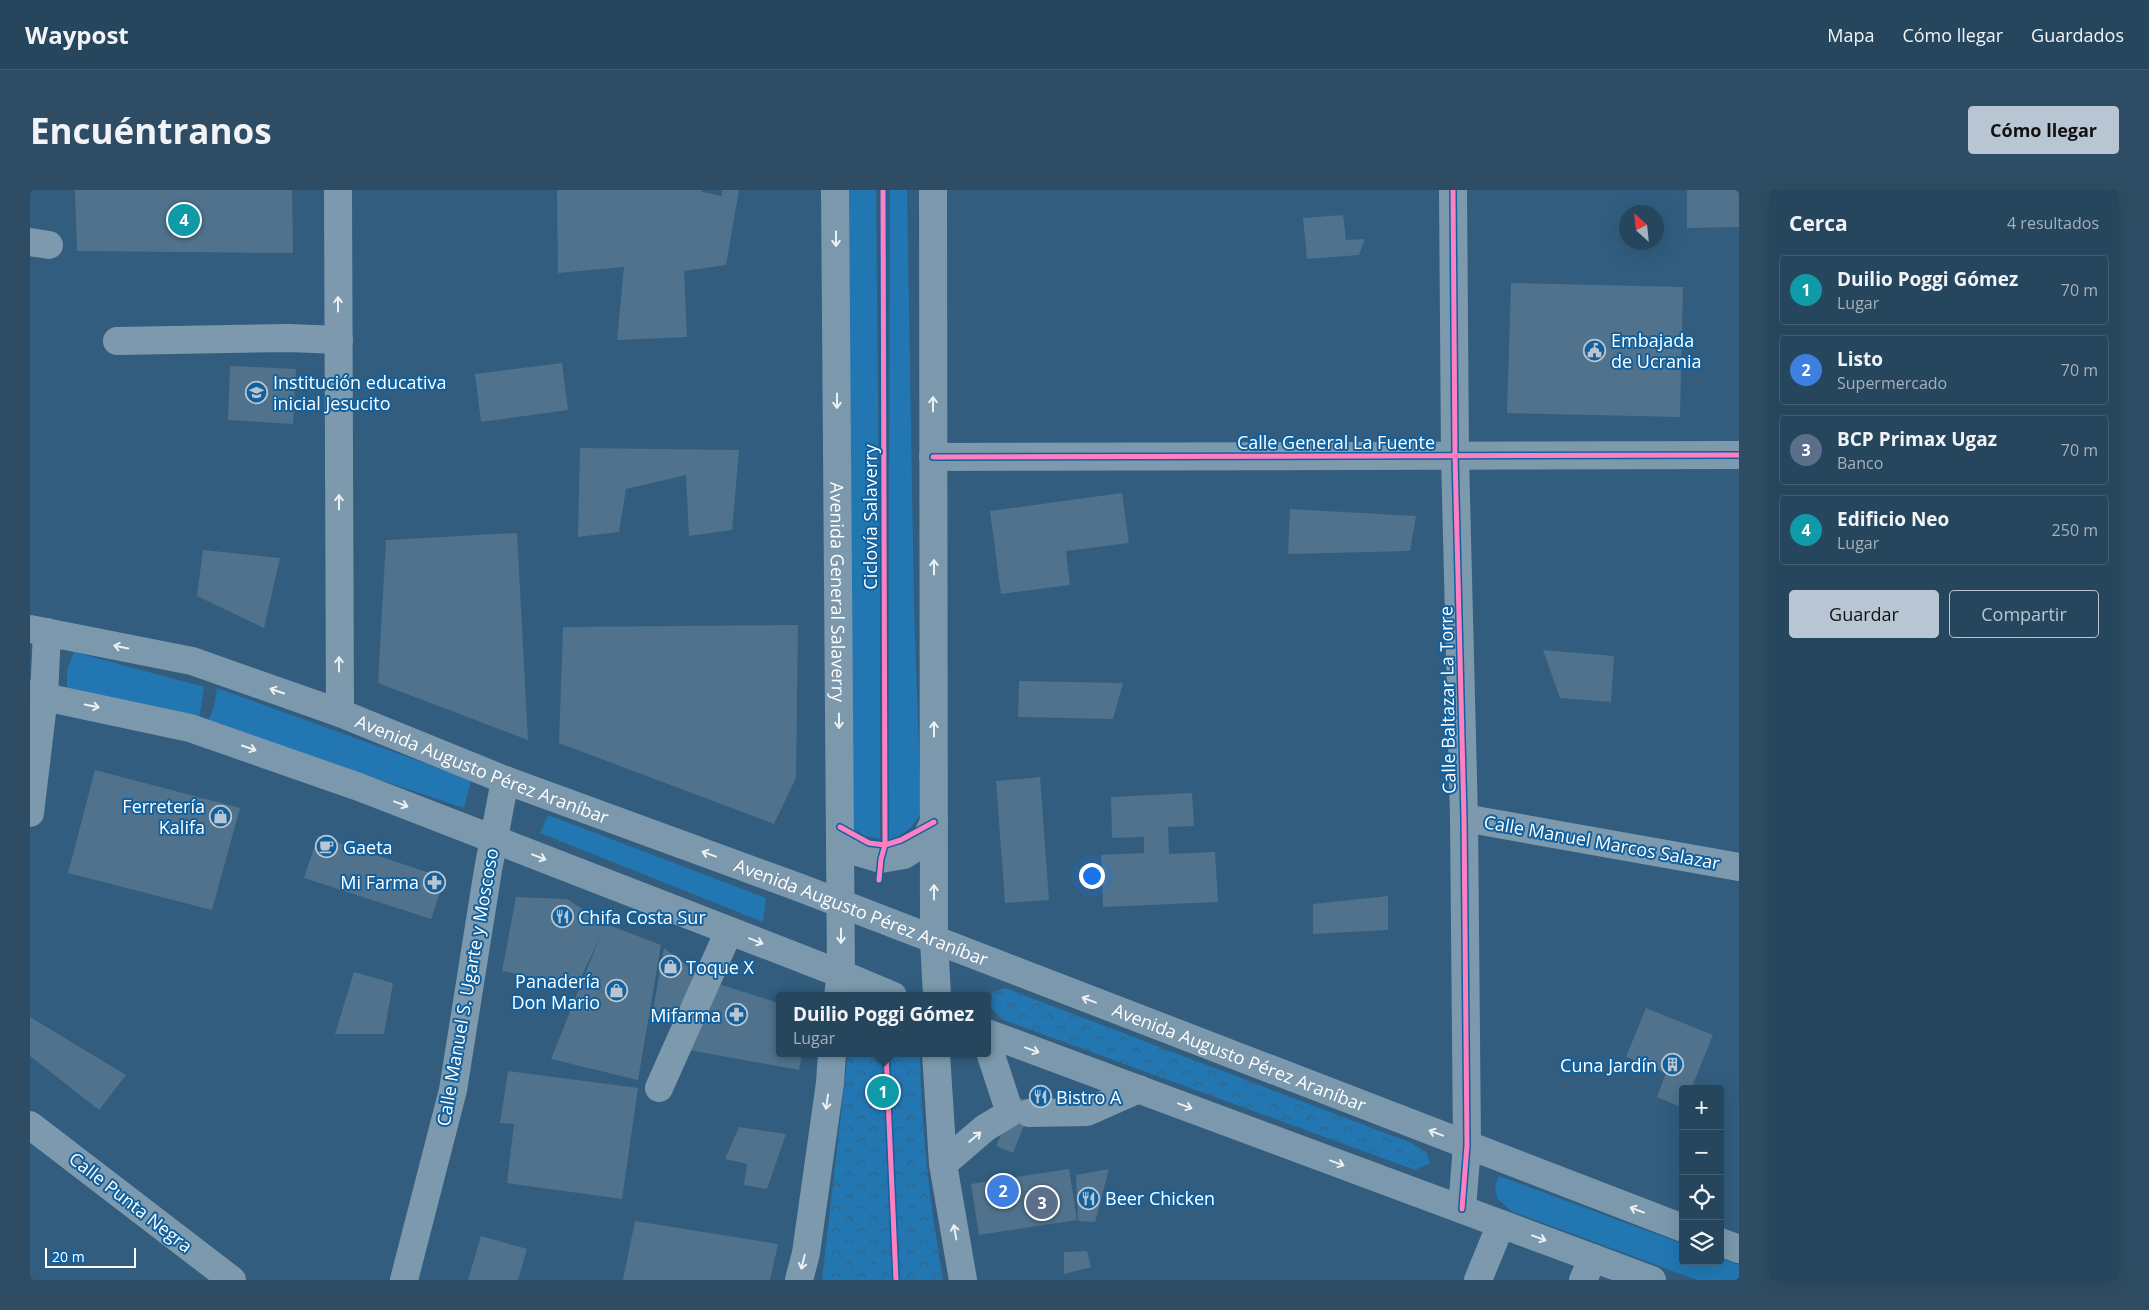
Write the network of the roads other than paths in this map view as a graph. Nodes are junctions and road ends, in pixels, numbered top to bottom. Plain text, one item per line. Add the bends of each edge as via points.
1 (338, 190) edge
2 (836, 190) edge
3 (933, 190) edge
4 (1453, 190) edge
5 (338, 340) junction
6 (117, 341) dead end
7 (1739, 455) edge
8 (1455, 456) junction
9 (934, 457) junction
10 (38, 631) edge
11 (37, 695) edge
12 (340, 713) junction
13 (504, 780) junction
14 (30, 813) edge
15 (1464, 818) junction
16 (934, 822) junction
17 (840, 836) junction
18 (494, 840) junction
19 (1739, 867) edge
20 (841, 904) junction
21 (729, 930) junction
22 (934, 940) junction
23 (839, 985) edge
24 (873, 992) edge
25 (937, 992) edge
26 (991, 1034) edge
27 (991, 1051) edge
28 (832, 1057) edge
29 (936, 1057) edge
30 (659, 1088) dead end
31 (1139, 1089) junction
32 (1020, 1113) junction
33 (30, 1125) edge
34 (1467, 1145) junction
35 (943, 1164) junction
36 (1462, 1209) junction
37 (1501, 1224) junction
38 (1679, 1226) edge
39 (1724, 1243) edge
40 (1739, 1249) edge
41 (1588, 1269) edge
42 (1621, 1275) edge
43 (232, 1280) edge
44 (404, 1280) edge
45 (799, 1280) edge
46 (963, 1280) edge
47 (1478, 1280) edge
48 (1652, 1280) edge

5 -> 1 street
2 -> 17 main road, Avenida General Salaverry
9 -> 3 main road
4 - 8 street, Calle Baltazar La Torre
5 - 6 street
12 -> 5 street
7 - 8 street, Calle General La Fuente
8 - 9 street, Calle General La Fuente
8 - 15 street, Calle Baltazar La Torre
16 -> 9 main road
10 - 11 street
12 -> 10 main road, Avenida Augusto Pérez Araníbar via 192,662
11 - 14 street
11 -> 18 main road via 190,728 359,787
12 - 13 main road, Avenida Augusto Pérez Araníbar
13 - 18 street, Calle Manuel S. Ugarte y Moscoso
20 -> 13 main road, Avenida Augusto Pérez Araníbar
15 - 19 street, Calle Manuel Marcos Salazar
15 - 34 street, Calle Baltazar La Torre
16 - 17 main road via 924,842 904,856 880,859 858,852
22 -> 16 main road
17 - 20 main road, Avenida General Salaverry
18 -> 21 main road
18 - 44 street, Calle Manuel S. Ugarte y Moscoso via 452,1090
20 - 22 main road, Avenida Augusto Pérez Araníbar
20 -> 23 main road, Avenida General Salaverry
21 -> 23 main road
21 - 30 street
22 - 25 main road
34 -> 22 main road, Avenida Augusto Pérez Araníbar
23 - 24 main road
26 -> 31 main road
27 - 32 street
28 -> 45 street via 806,1252
29 - 35 street
31 - 32 street via 1087,1112
31 -> 36 main road
35 -> 32 street via 985,1128
33 - 43 street, Calle Punta Negra
34 - 36 street, Calle Baltazar La Torre
38 -> 34 main road, Avenida Augusto Pérez Araníbar
46 -> 35 street
36 - 37 main road
37 -> 41 main road
37 - 47 street
39 - 40 main road
41 - 42 main road
42 - 48 main road

